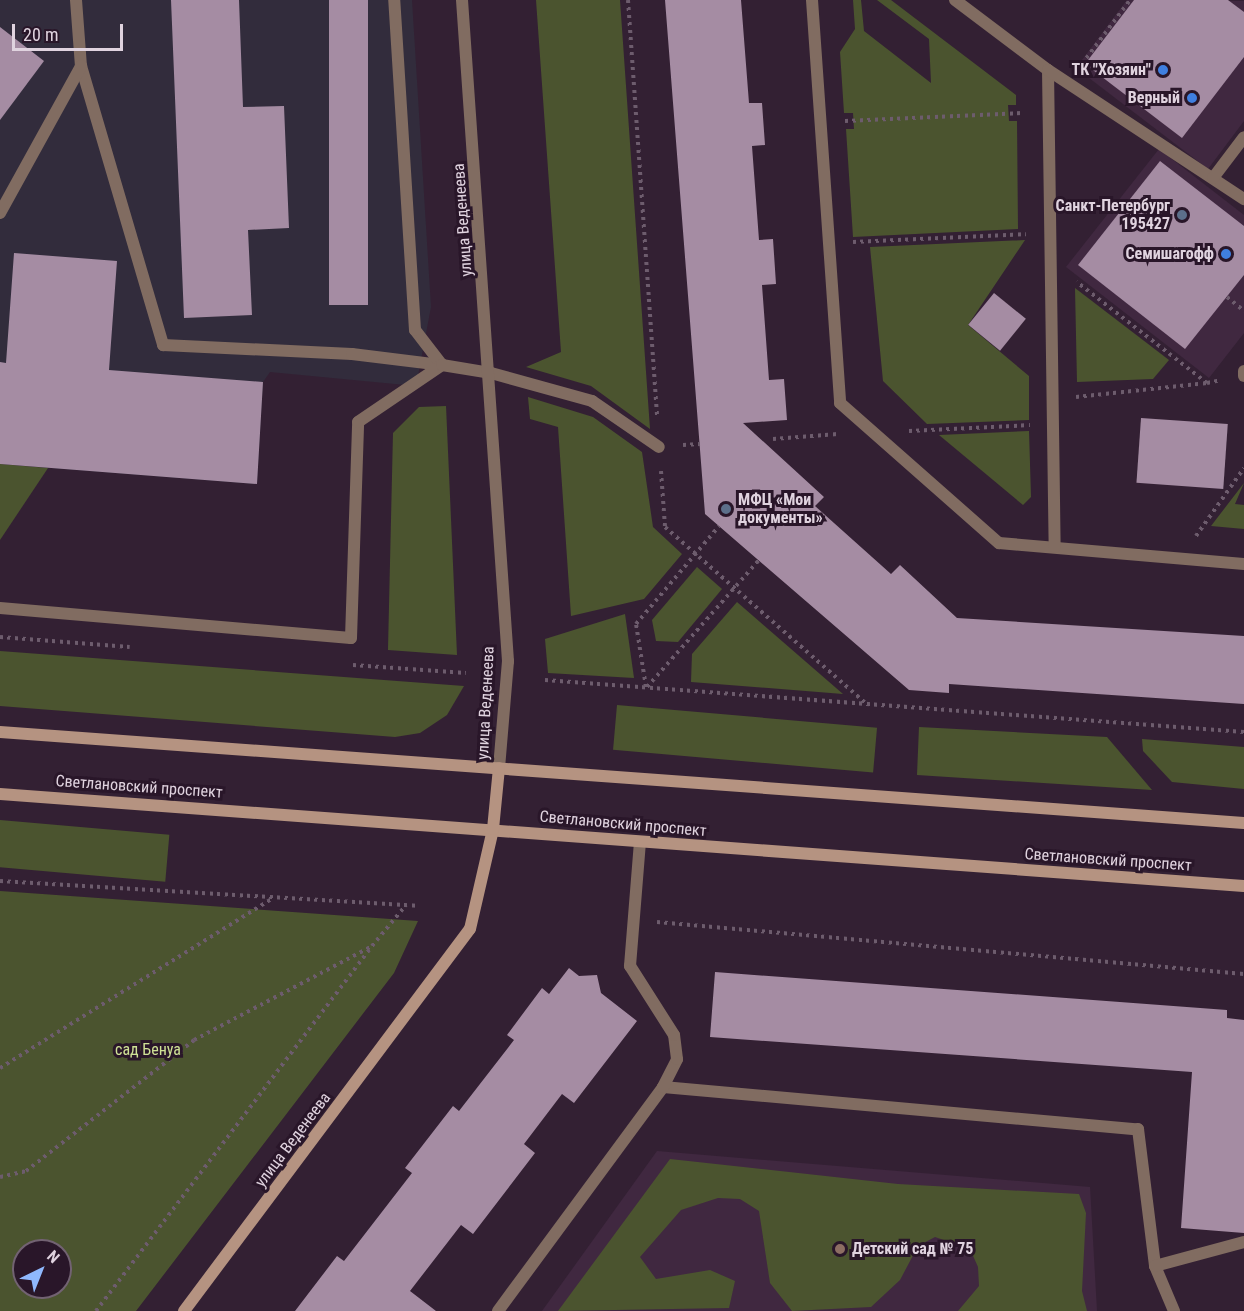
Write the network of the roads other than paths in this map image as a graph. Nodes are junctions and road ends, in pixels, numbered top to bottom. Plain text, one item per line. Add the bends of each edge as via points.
1 (76, 0) edge
2 (394, 0) edge
3 (462, 0) edge
4 (812, 0) edge
5 (955, 0) edge
6 (81, 66) junction
7 (1048, 70) junction
8 (1244, 137) edge
9 (1213, 178) junction
10 (1244, 199) edge
11 (0, 213) edge
12 (442, 365) junction
13 (1244, 371) edge
14 (491, 372) junction
15 (1244, 376) edge
16 (659, 447) road end
17 (1055, 547) junction
18 (1244, 564) edge
19 (0, 608) edge
20 (0, 732) edge
21 (499, 768) junction
22 (0, 794) edge
23 (1244, 824) edge
24 (494, 829) junction
25 (640, 842) junction
26 (1244, 886) edge
27 (663, 1087) junction
28 (1244, 1242) edge
29 (1155, 1266) junction
30 (184, 1311) edge
31 (498, 1311) edge
32 (1174, 1311) edge

1 - 6 street
2 - 12 street via 415,330
3 - 14 street, улица Веденеева
4 - 17 street via 840,403 999,543
5 - 7 street
6 - 11 street
6 - 12 street via 163,345 352,354
7 - 9 street
7 - 17 street
8 - 9 street
9 - 10 street
12 - 14 street
12 - 19 street via 358,422 351,638
13 - 15 street
14 - 16 street via 592,401
14 - 21 street, улица Веденеева via 508,661
17 - 18 street
20 - 21 main road
21 - 23 main road
21 - 24 main road, улица Веденеева
22 - 24 main road, Светлановский проспект
24 - 25 main road, Светлановский проспект
24 - 30 main road, улица Веденеева via 470,929
25 - 26 main road, Светлановский проспект
25 - 27 street via 630,966 674,1035 677,1059
27 - 29 street via 1138,1129
27 - 31 street
28 - 29 street
29 - 32 street

